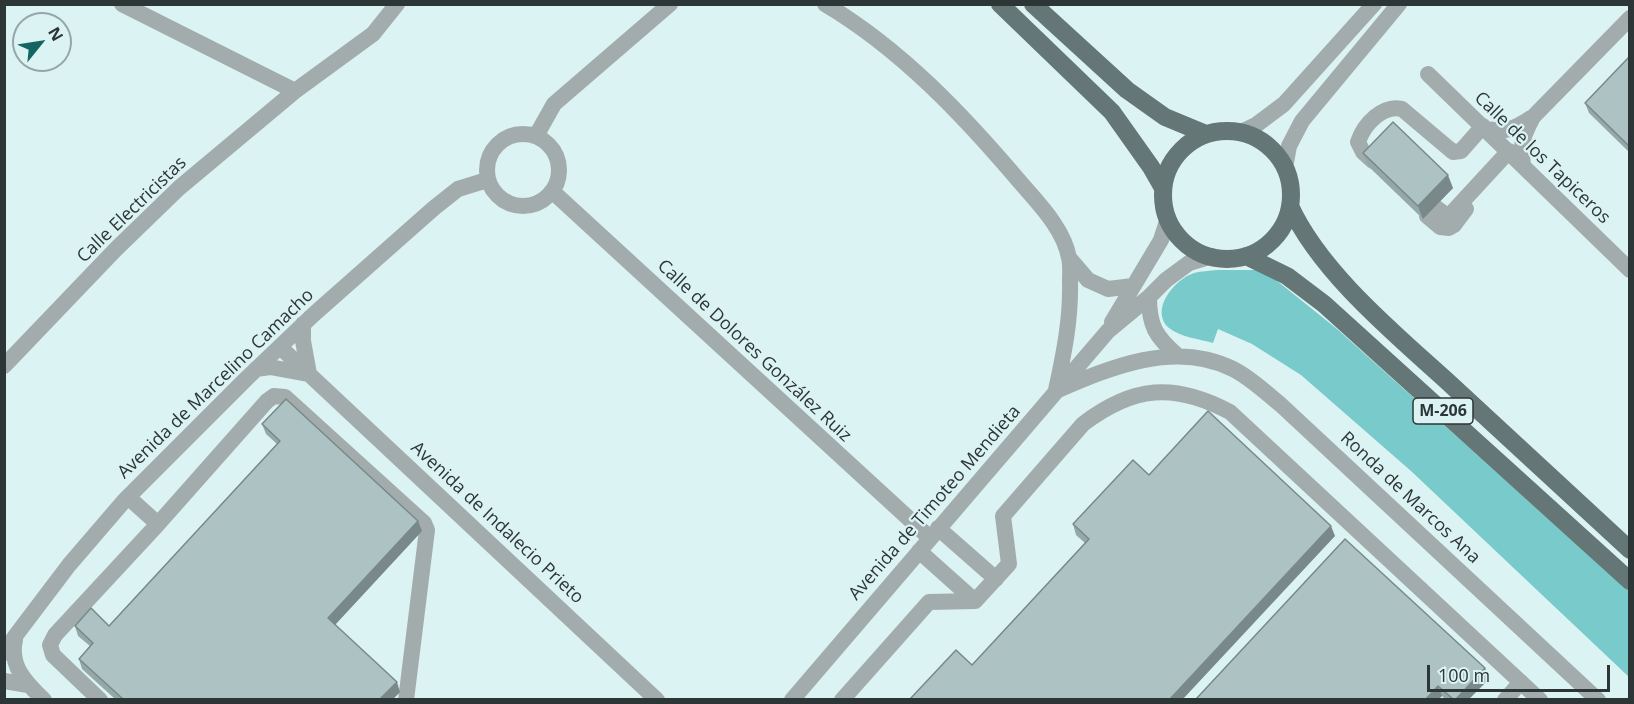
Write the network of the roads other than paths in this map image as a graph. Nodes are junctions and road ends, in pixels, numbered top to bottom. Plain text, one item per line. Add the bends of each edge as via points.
1 (122, 4) edge
2 (397, 4) edge
3 (670, 4) edge
4 (825, 4) edge
5 (1000, 4) edge
6 (1033, 4) edge
7 (1374, 4) edge
8 (1399, 4) edge
9 (1629, 18) edge
10 (1428, 74) dead end
11 (296, 91) junction
12 (1533, 117) junction
13 (1396, 123) edge
14 (1241, 132) junction
15 (1206, 134) junction
16 (536, 136) junction
17 (1494, 137) junction
18 (1376, 158) edge
19 (1523, 165) junction
20 (1285, 168) junction
21 (488, 180) junction
22 (1163, 188) junction
23 (552, 191) junction
24 (1290, 206) junction
25 (1168, 218) junction
26 (1212, 256) junction
27 (1246, 256) junction
28 (1070, 259) junction
29 (1629, 270) edge
30 (1133, 286) junction
31 (1149, 297) junction
32 (303, 324) junction
33 (1108, 331) junction
34 (280, 346) junction
35 (1178, 355) junction
36 (4, 366) edge
37 (256, 369) junction
38 (309, 374) junction
39 (1056, 391) junction
40 (128, 497) junction
41 (158, 524) junction
42 (929, 539) junction
43 (1629, 550) edge
44 (996, 579) junction
45 (1629, 581) edge
46 (975, 601) junction
47 (16, 635) junction
48 (4, 653) edge
49 (4, 681) edge
50 (1521, 682) junction
51 (28, 685) junction
52 (44, 699) edge
53 (100, 699) edge
54 (406, 699) edge
55 (657, 699) edge
56 (792, 699) edge
57 (842, 699) edge
58 (1505, 699) edge
59 (1540, 699) edge
60 (1598, 699) edge

1 - 11 street
2 - 11 street, Calle Electricistas via 373,34
3 - 16 street via 554,104
4 - 28 street via 900,58 982,138 1046,213
5 - 22 main road, M-206 via 1112,112
6 - 15 main road, M-206 via 1127,90 1165,117
7 - 14 street via 1284,104
8 - 20 street via 1302,121 1289,146
9 - 12 street
10 - 17 street, Calle de los Tapiceros
11 - 36 street, Calle Electricistas via 179,188
12 - 17 street
12 - 19 street via 1522,137
13 - 17 street via 1409,126 1440,156 1454,163 1466,159
14 - 15 main road, M-206 via 1223,130
14 - 20 main road, M-206 via 1273,150
15 - 22 main road, M-206 via 1185,146 1175,158
16 - 21 street via 513,134 494,147 488,157
16 - 23 street via 548,143 559,166
17 - 17 street via 1455,199 1435,207 1446,215 1480,184
17 - 18 street via 1453,153 1417,120 1394,107 1373,119 1361,132 1358,142 1363,152
17 - 19 street, Calle de los Tapiceros
19 - 29 street, Calle de los Tapiceros
20 - 24 main road, M-206 via 1291,188
21 - 23 street via 501,199 522,206 534,205
21 - 32 street, Avenida de Marcelino Camacho via 458,189
22 - 25 main road, M-206
23 - 42 street, Calle de Dolores González Ruiz
24 - 27 main road, M-206 via 1282,228 1266,245
24 - 43 main road, M-206 via 1314,248 1385,325
25 - 26 main road, M-206 via 1177,235 1195,250
25 - 30 street, Avenida de Timoteo Mendieta via 1161,240
26 - 27 main road, M-206
26 - 31 street, Avenida de Timoteo Mendieta via 1189,264
27 - 45 main road, M-206 via 1287,276 1324,304
28 - 30 street via 1088,280 1108,289
28 - 39 street via 1067,338
30 - 33 street, Avenida de Timoteo Mendieta
31 - 33 street, Avenida de Timoteo Mendieta
31 - 35 street via 1153,328
32 - 34 street, Avenida de Marcelino Camacho
32 - 38 street
33 - 39 street, Avenida de Timoteo Mendieta
34 - 37 street, Avenida de Marcelino Camacho
34 - 38 street, Avenida de Indalecio Prieto
35 - 39 street, Ronda de Marcos Ana via 1106,369
35 - 60 street, Ronda de Marcos Ana via 1234,369 1281,405
37 - 38 street via 278,368
37 - 40 street, Avenida de Marcelino Camacho
38 - 55 street, Avenida de Indalecio Prieto
39 - 42 street, Avenida de Timoteo Mendieta
40 - 41 street
40 - 47 street, Avenida de Marcelino Camacho
41 - 53 street via 50,645 53,655
41 - 54 street via 267,400 285,396 424,523 427,530
42 - 44 street
42 - 46 street
42 - 56 street, Avenida de Timoteo Mendieta
44 - 46 street
44 - 50 street via 1009,564 1003,516 1064,442 1098,412 1124,398 1160,392 1183,394 1208,400 1230,412
46 - 57 street via 929,602
47 - 48 street, Avenida de Marcelino Camacho
47 - 51 street via 14,662
49 - 51 street
50 - 58 street
50 - 59 street
51 - 52 street

